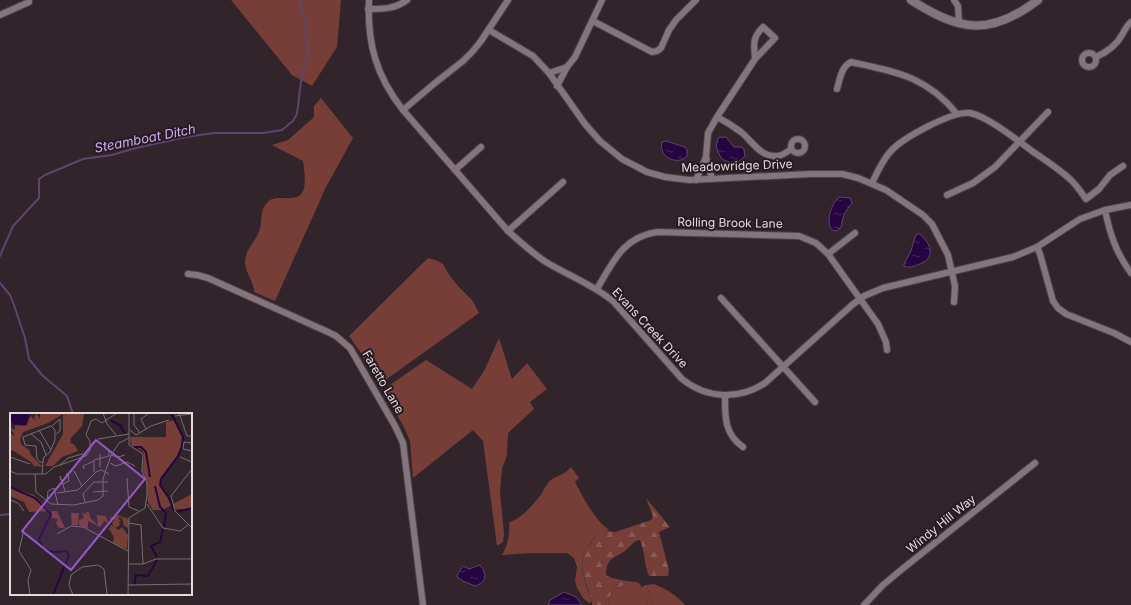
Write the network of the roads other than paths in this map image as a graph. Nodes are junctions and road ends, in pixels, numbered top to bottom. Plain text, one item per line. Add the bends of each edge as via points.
1 (369, 0) edge
2 (407, 0) edge
3 (508, 0) edge
4 (602, 0) edge
5 (695, 0) edge
6 (911, 0) edge
7 (954, 0) edge
8 (1038, 0) edge
9 (29, 2) dead end
10 (368, 9) junction
11 (0, 15) edge
12 (593, 21) junction
13 (1131, 22) edge
14 (959, 23) junction
15 (489, 30) junction
16 (1096, 57) dead end
17 (755, 59) junction
18 (567, 66) junction
19 (549, 73) junction
20 (557, 86) junction
21 (837, 89) dead end
22 (403, 110) junction
23 (1048, 112) dead end
24 (957, 114) junction
25 (717, 117) junction
26 (1018, 142) junction
27 (481, 147) dead end
28 (791, 150) dead end
29 (706, 157) junction
30 (1123, 166) dead end
31 (455, 170) junction
32 (712, 179) junction
33 (696, 180) junction
34 (563, 182) dead end
35 (872, 183) junction
36 (947, 195) dead end
37 (1131, 205) edge
38 (1105, 210) junction
39 (508, 230) junction
40 (855, 233) dead end
41 (1037, 247) junction
42 (828, 254) junction
43 (954, 271) junction
44 (1131, 272) edge
45 (188, 274) dead end
46 (596, 289) junction
47 (721, 298) dead end
48 (860, 299) junction
49 (954, 302) dead end
50 (1131, 342) edge
51 (887, 350) dead end
52 (784, 367) junction
53 (725, 395) junction
54 (816, 402) dead end
55 (743, 447) dead end
56 (1035, 463) dead end
57 (423, 605) edge
58 (864, 605) edge

1 - 10 street, Evans Creek Drive
2 - 10 street via 386,9
3 - 15 street
4 - 12 street
5 - 12 street via 676,20 657,51 652,52
6 - 14 street via 941,17
7 - 14 street via 958,6
8 - 14 street via 1016,15 999,22 978,25
9 - 11 street
10 - 22 street, Evans Creek Drive via 370,39 377,66 389,91
12 - 18 street via 575,57
13 - 16 street via 1114,46
15 - 19 street, Meadowridge Drive via 533,56
15 - 22 street via 463,61
17 - 17 street via 775,38 762,27 754,40
17 - 25 street
18 - 19 street
18 - 20 street
19 - 20 street, Meadowridge Drive
20 - 33 street, Meadowridge Drive via 591,132 622,159 647,172 677,179
21 - 24 street via 842,71 851,62 914,79 939,95
22 - 31 street, Evans Creek Drive
23 - 26 street
24 - 26 street via 977,115
24 - 35 street via 897,145 884,160
25 - 28 street via 767,155 779,156
25 - 29 street via 708,134
26 - 30 street via 1062,173 1075,184 1086,199
26 - 36 street via 1006,157 985,175
27 - 31 street
29 - 32 street
29 - 33 street
31 - 39 street, Evans Creek Drive
32 - 33 street, Meadowridge Drive
32 - 35 street, Meadowridge Drive via 826,173 842,174
34 - 39 street
35 - 43 street, Meadowridge Drive via 923,215 932,224
37 - 38 street
38 - 41 street via 1080,219
38 - 44 street via 1118,253
39 - 46 street, Evans Creek Drive via 522,245 541,258
40 - 42 street
41 - 43 street via 1013,257
41 - 50 street via 1053,301 1058,308 1066,314
42 - 46 street, Rolling Brook Lane via 816,243 791,235 649,233 634,239 621,250
42 - 48 street, Rolling Brook Lane
43 - 48 street, Evans Creek Drive via 883,288
43 - 49 street, Meadowridge Drive
45 - 57 street, Faretto Lane via 208,278 328,332 350,348 403,443
46 - 53 street, Evans Creek Drive via 614,302 682,379 702,391
47 - 52 street
48 - 51 street, Rolling Brook Lane via 878,324
48 - 52 street, Evans Creek Drive
52 - 53 street, Evans Creek Drive via 758,388 740,394
52 - 54 street
53 - 55 street via 728,429 737,443
56 - 58 street, Windy Hill Way via 902,570

